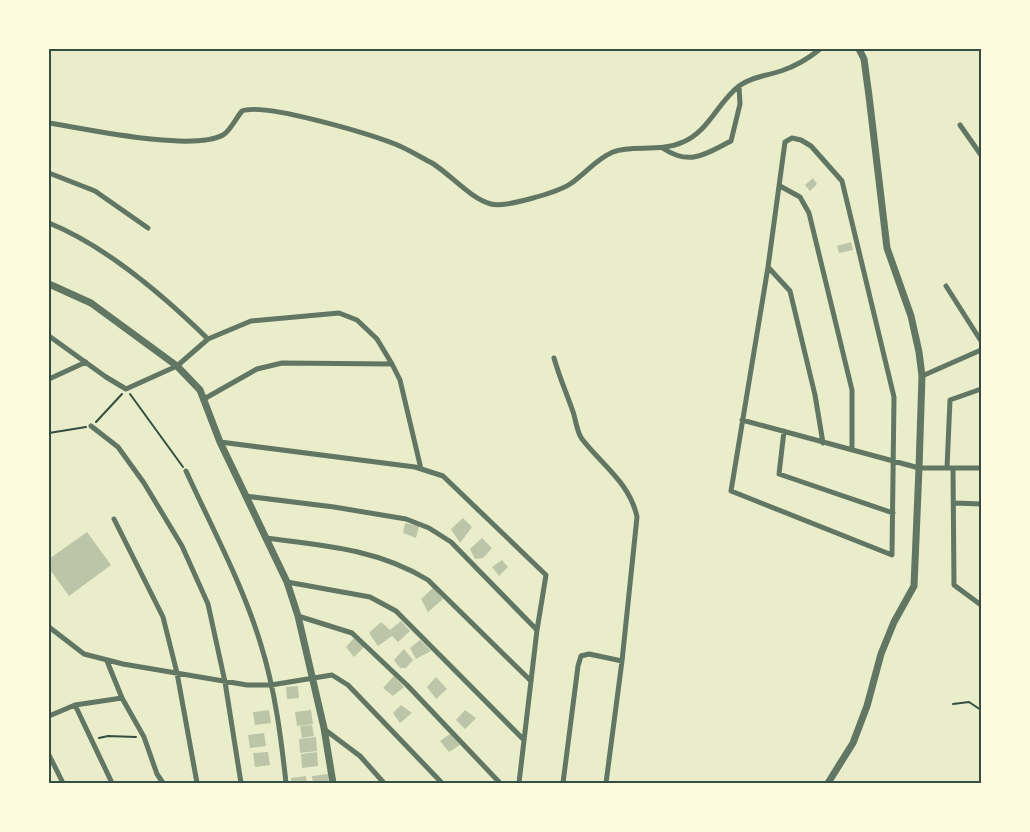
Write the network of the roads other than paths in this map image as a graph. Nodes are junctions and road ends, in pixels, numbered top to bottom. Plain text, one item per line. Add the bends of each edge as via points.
1 (820, 49) edge
2 (859, 49) edge
3 (739, 86) junction
4 (49, 123) edge
5 (960, 125) dead end
6 (664, 149) junction
7 (981, 155) edge
8 (49, 173) edge
9 (780, 186) junction
10 (49, 224) edge
11 (148, 228) dead end
12 (768, 267) junction
13 (49, 284) edge
14 (946, 286) dead end
15 (49, 336) edge
16 (208, 339) junction
17 (981, 340) edge
18 (981, 350) edge
19 (554, 358) dead end
20 (86, 362) junction
21 (392, 364) junction
22 (177, 366) junction
23 (922, 376) junction
24 (49, 379) edge
25 (981, 389) edge
26 (204, 399) junction
27 (742, 420) junction
28 (91, 426) road end
29 (784, 431) junction
30 (220, 442) junction
31 (823, 443) junction
32 (852, 450) junction
33 (895, 463) junction
34 (919, 468) junction
35 (947, 468) junction
36 (981, 468) edge
37 (421, 469) junction
38 (953, 469) junction
39 (186, 471) road end
40 (245, 496) junction
41 (955, 503) junction
42 (981, 504) edge
43 (893, 512) junction
44 (114, 519) dead end
45 (265, 538) junction
46 (286, 582) junction
47 (981, 605) edge
48 (298, 616) junction
49 (49, 626) edge
50 (537, 630) junction
51 (107, 661) junction
52 (622, 661) junction
53 (178, 673) junction
54 (313, 677) junction
55 (532, 681) junction
56 (225, 682) junction
57 (271, 684) junction
58 (122, 698) junction
59 (75, 705) junction
60 (49, 716) edge
61 (324, 728) junction
62 (524, 740) junction
63 (49, 755) edge
64 (62, 783) edge
65 (112, 783) edge
66 (163, 783) edge
67 (197, 783) edge
68 (241, 783) edge
69 (286, 783) edge
70 (333, 783) edge
71 (384, 783) edge
72 (442, 783) edge
73 (500, 783) edge
74 (519, 783) edge
75 (563, 783) edge
76 (606, 783) edge
77 (828, 783) edge

1 - 3 street via 808,60 752,78
2 - 23 street via 864,59 887,248 911,316
3 - 6 street via 702,128 685,142
3 - 6 street via 740,104 731,142 697,158 675,156
4 - 6 street via 181,142 224,135 242,111 258,108 314,120 396,144 491,204 508,204 569,185 613,152
5 - 7 street
8 - 11 street via 95,191
9 - 12 street
9 - 32 street via 800,197 809,213 852,390
9 - 33 street via 785,142 792,138 810,146 842,181 894,397
10 - 16 street via 70,232 125,268
12 - 27 street
12 - 31 street via 790,291
13 - 22 street via 91,303
14 - 17 street
15 - 20 street
16 - 21 street via 251,321 339,313 357,320 377,339
16 - 22 street
18 - 23 street
19 - 52 street via 580,437 626,488 634,502 637,517
20 - 22 street via 126,389
20 - 24 street
21 - 26 street via 282,363 257,369
21 - 37 street via 400,380
22 - 26 street via 200,390
23 - 34 street
25 - 35 street via 950,400
26 - 30 street
27 - 29 street
27 - 43 street via 731,492 892,555
28 - 56 street via 118,446 182,546 208,604
29 - 31 street
29 - 43 street via 779,474
30 - 37 street
30 - 40 street
31 - 32 street
32 - 33 street
33 - 34 street
33 - 43 street
34 - 35 street
34 - 77 street via 914,586 881,654 853,743
35 - 38 street
36 - 38 street
37 - 50 street via 443,476 546,575
38 - 41 street
39 - 57 street via 238,584 261,645
40 - 45 street
40 - 50 street via 406,519 429,528 451,542
41 - 42 street
41 - 47 street via 954,586
44 - 53 street via 158,604
45 - 46 street
45 - 55 street via 338,546 408,567 428,580
46 - 48 street
46 - 62 street via 370,597 396,611
48 - 54 street
48 - 73 street via 352,633 407,685
49 - 51 street via 84,654
50 - 55 street
51 - 53 street
51 - 58 street
52 - 75 street via 589,654 581,656
52 - 76 street
53 - 56 street
53 - 67 street
54 - 57 street
54 - 61 street
54 - 72 street via 332,675 348,684
55 - 62 street
56 - 57 street
56 - 68 street
57 - 69 street
58 - 59 street
58 - 66 street via 144,737 156,774
59 - 60 street
59 - 65 street
61 - 70 street
61 - 71 street via 360,756
62 - 74 street
63 - 64 street

